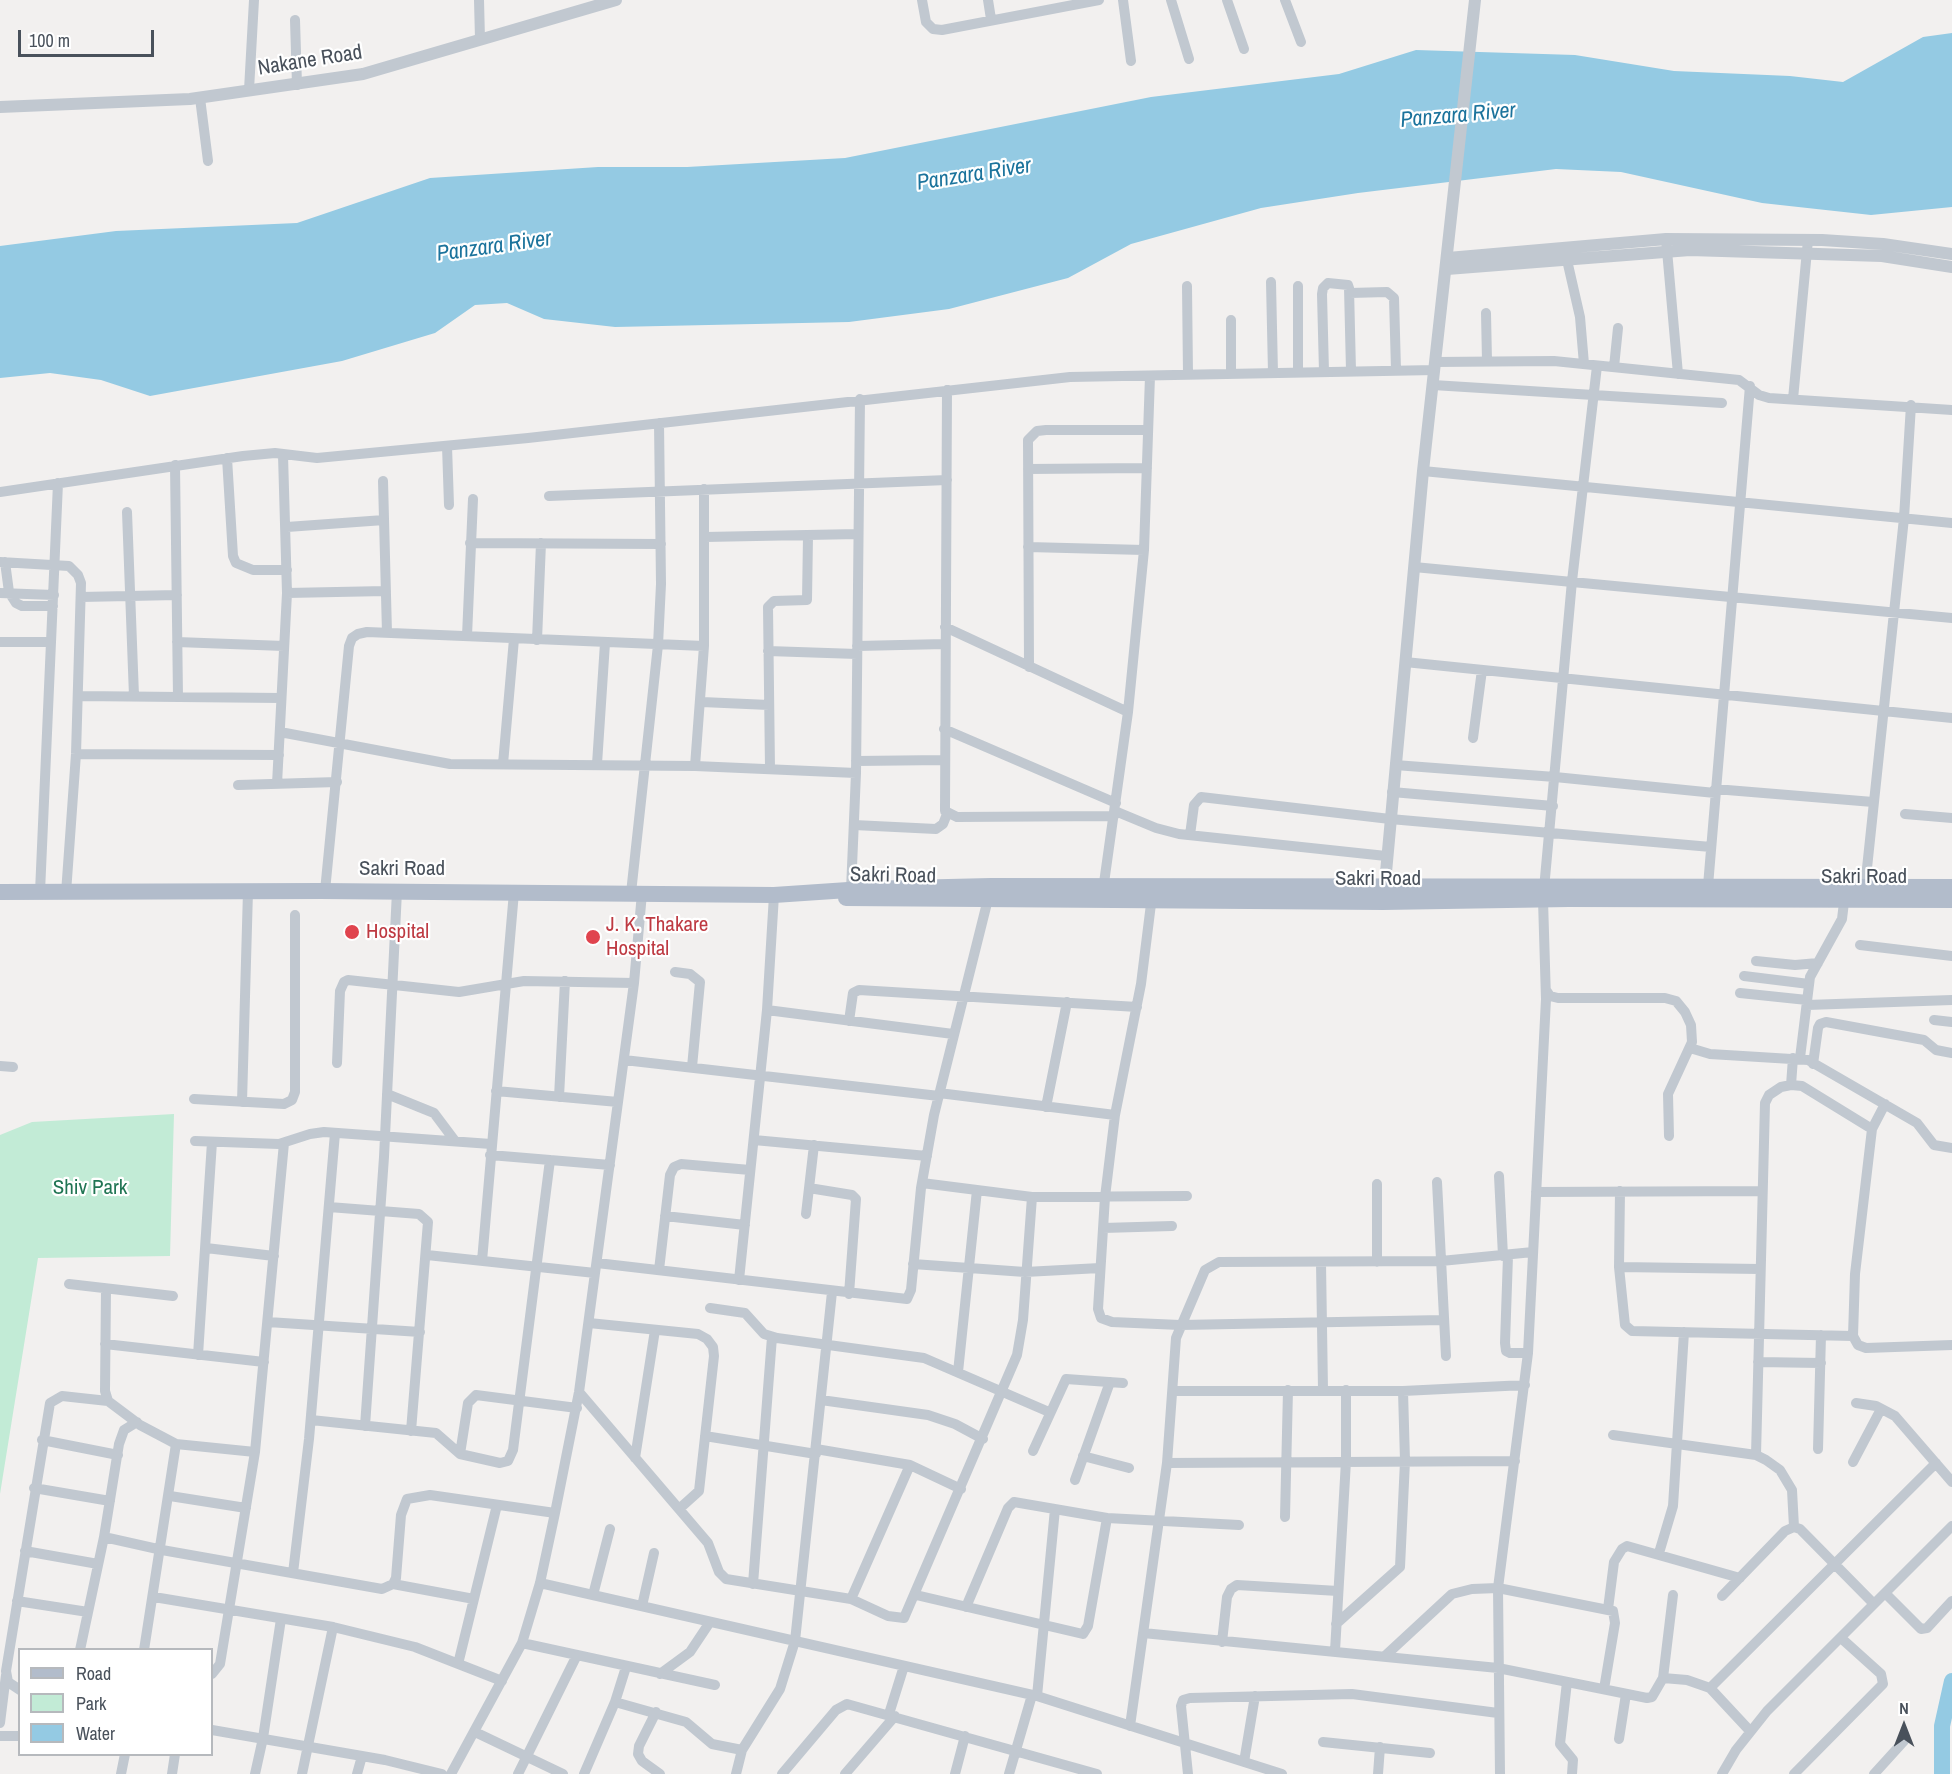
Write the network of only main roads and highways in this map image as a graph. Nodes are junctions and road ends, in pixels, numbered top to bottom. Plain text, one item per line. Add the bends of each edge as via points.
1 (1952, 887) edge
2 (0, 892) edge
3 (990, 892) junction
4 (1845, 893) junction
5 (804, 894) junction
6 (1544, 894) junction
7 (1952, 900) edge

1 - 4 main road, Sakri Road via 1865,887
2 - 5 main road, Sakri Road
3 - 5 main road, Sakri Road via 851,890
3 - 5 main road, Sakri Road via 867,900
3 - 6 main road, Sakri Road
4 - 6 main road, Sakri Road
4 - 6 main road, Sakri Road via 1707,886
4 - 7 main road, Sakri Road

